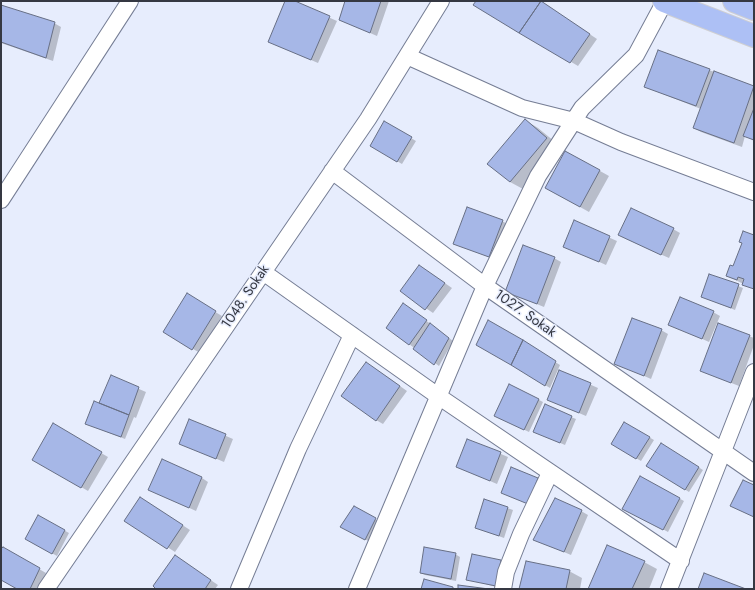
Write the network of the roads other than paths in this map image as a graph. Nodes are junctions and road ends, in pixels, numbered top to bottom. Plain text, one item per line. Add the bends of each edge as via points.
1 (130, 1) edge
2 (441, 1) edge
3 (665, 1) edge
4 (734, 1) edge
5 (754, 9) edge
6 (754, 36) edge
7 (407, 56) junction
8 (574, 121) junction
9 (332, 171) junction
10 (754, 192) edge
11 (1, 200) edge
12 (263, 272) junction
13 (484, 286) junction
14 (352, 335) junction
15 (754, 372) edge
16 (438, 396) junction
17 (723, 452) junction
18 (550, 473) junction
19 (754, 473) edge
20 (681, 561) junction
21 (46, 589) edge
22 (239, 589) edge
23 (357, 589) edge
24 (503, 589) edge
25 (669, 589) edge

1 - 11 street
2 - 7 street, 1048. Sokak
3 - 6 highway
3 - 8 street via 636,55 582,108
4 - 5 highway
7 - 8 street via 522,108
7 - 9 street, 1048. Sokak via 368,120
8 - 10 street via 621,142
8 - 13 street via 538,176
9 - 12 street, 1048. Sokak
9 - 13 street, 1027. Sokak
12 - 14 street
12 - 21 street, 1048. Sokak
13 - 16 street
13 - 17 street, 1027. Sokak
14 - 16 street
14 - 22 street via 298,449
15 - 17 street
16 - 18 street
16 - 23 street
17 - 19 street, 1027. Sokak
17 - 20 street
18 - 20 street
18 - 24 street via 521,534 506,572
20 - 25 street

